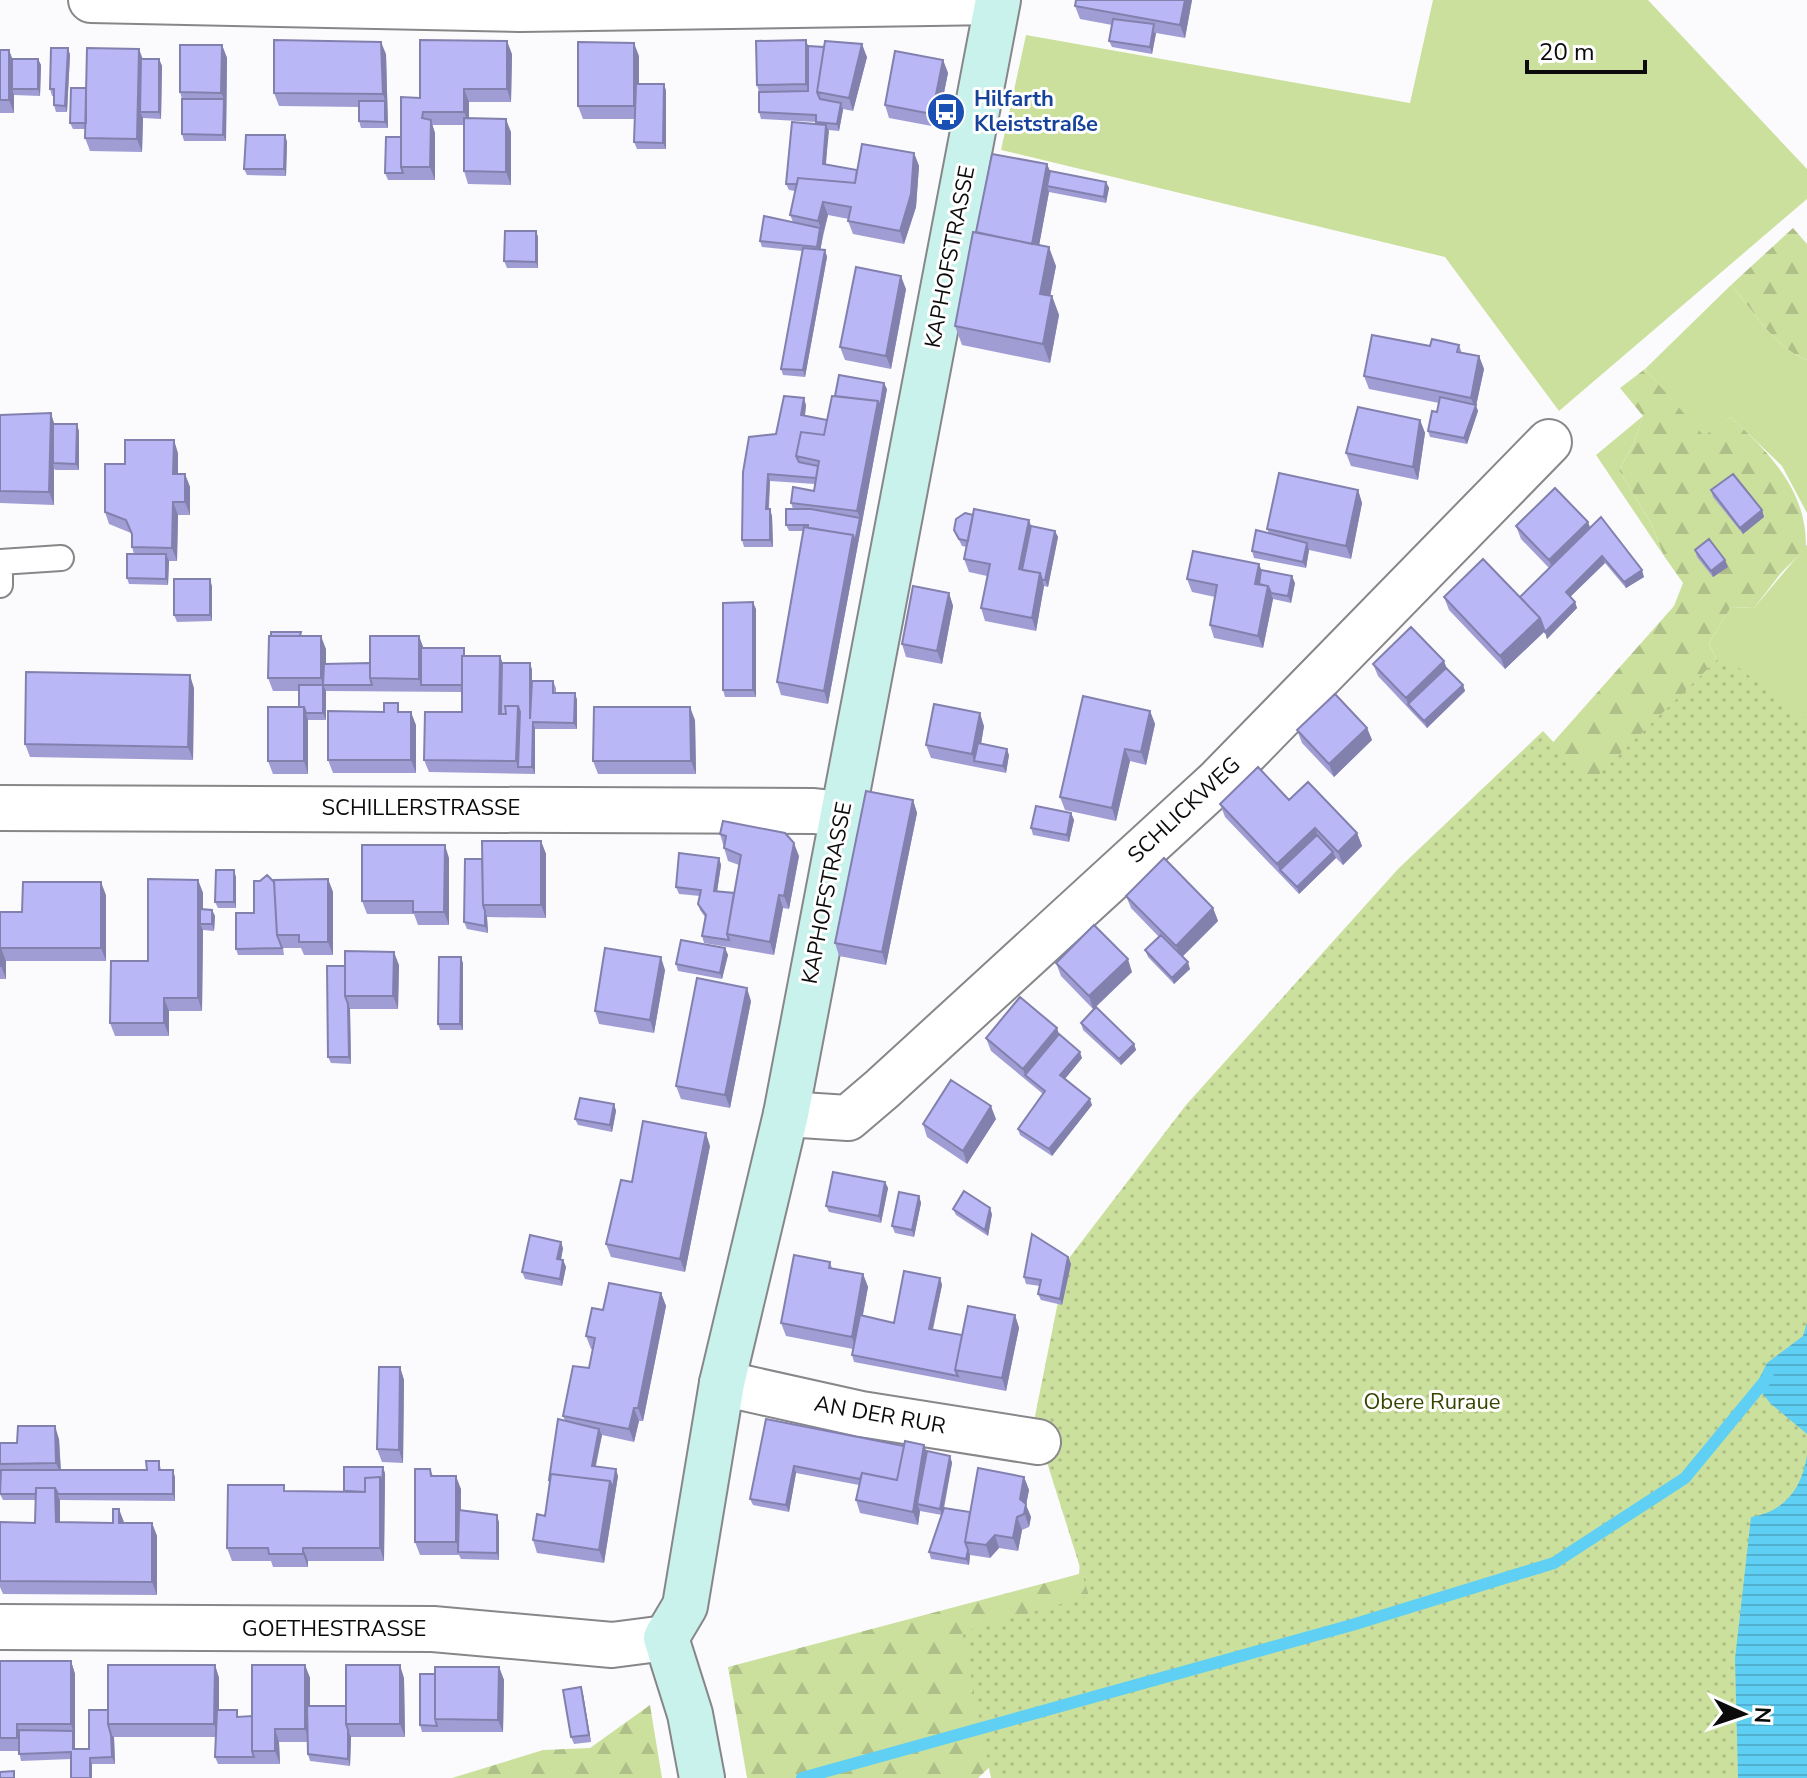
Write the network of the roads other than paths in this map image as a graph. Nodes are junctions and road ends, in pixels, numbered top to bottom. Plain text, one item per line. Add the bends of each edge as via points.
1 (91, 0) edge
2 (998, 1) edge
3 (519, 4) edge
4 (1549, 442) dead end
5 (61, 558) dead end
6 (0, 585) edge
7 (0, 808) edge
8 (841, 814) junction
9 (786, 1114) junction
10 (722, 1383) junction
11 (1038, 1442) dead end
12 (0, 1627) edge
13 (666, 1638) junction
14 (702, 1778) edge

1 - 3 street
2 - 3 street
2 - 8 main road, KAPHOFSTRASSE
4 - 9 street, SCHLICKWEG via 1217,782 882,1089 848,1118
5 - 6 lane via 0,562
7 - 8 street, SCHILLERSTRASSE via 613,808
8 - 9 main road, KAPHOFSTRASSE
9 - 10 main road, KAPHOFSTRASSE
10 - 11 street, AN DER RUR via 861,1414
10 - 13 main road, KAPHOFSTRASSE via 685,1606
12 - 13 street, GOETHESTRASSE via 433,1629 612,1645
13 - 14 main road via 690,1714

